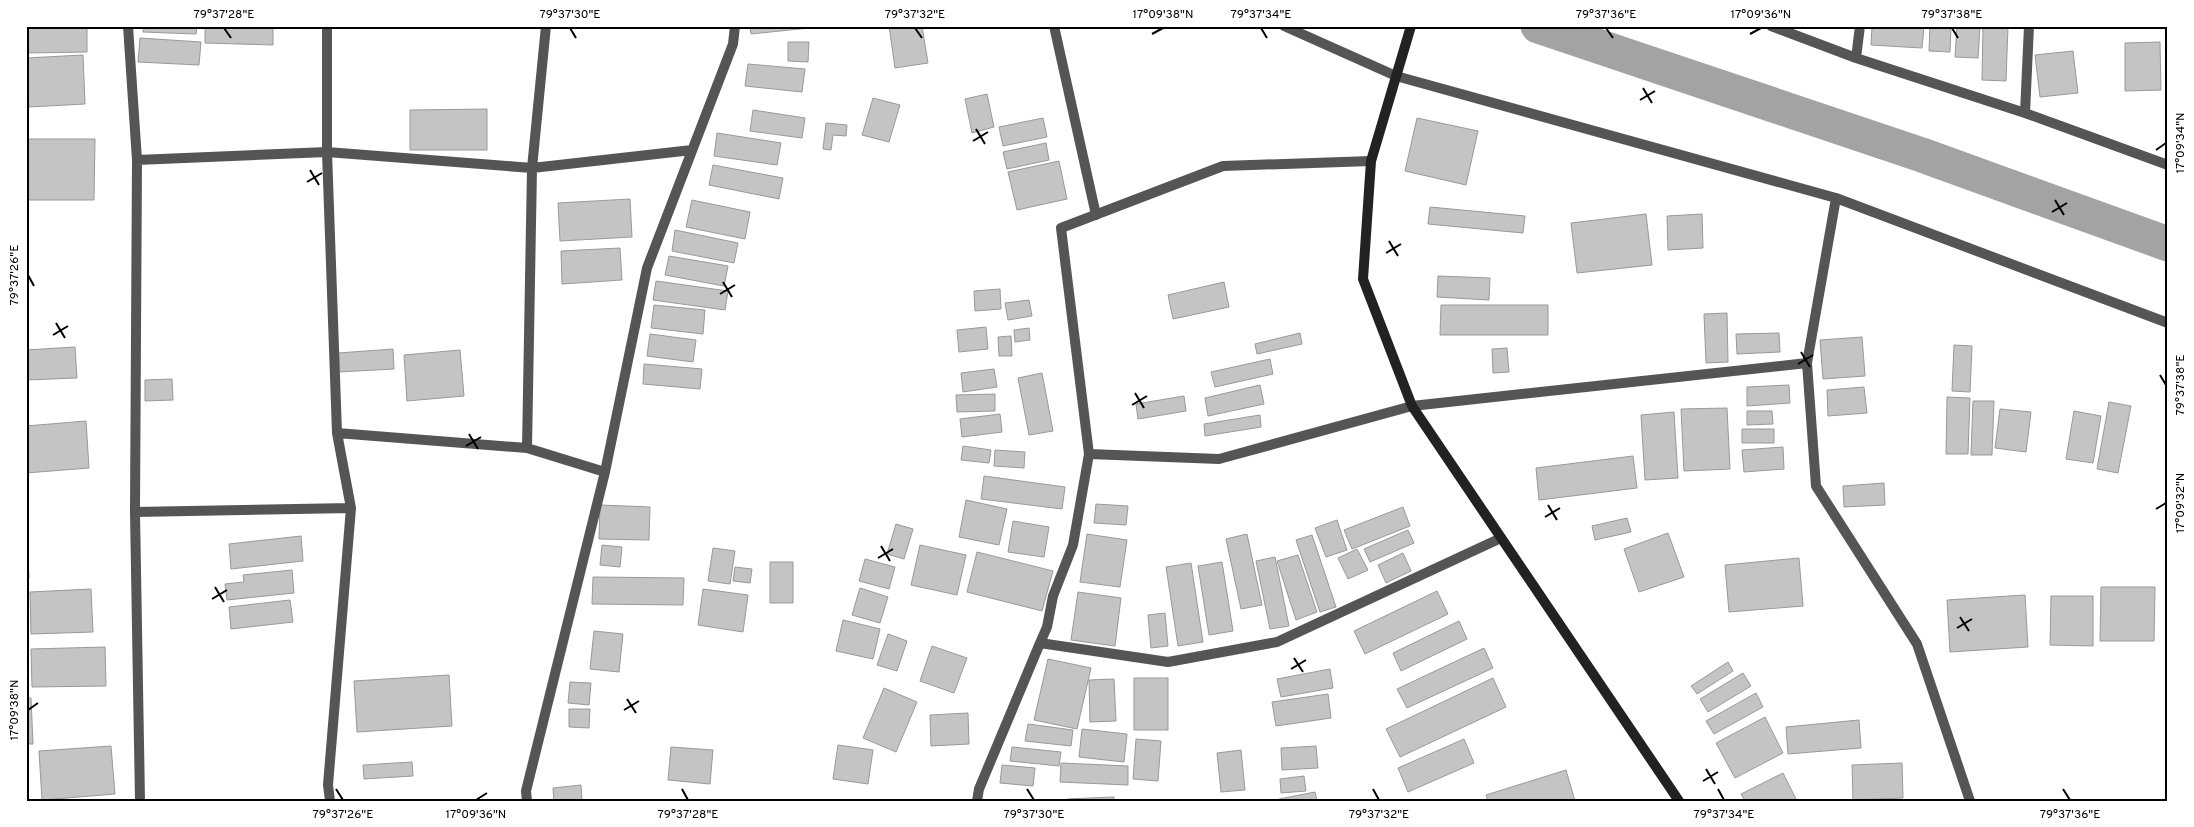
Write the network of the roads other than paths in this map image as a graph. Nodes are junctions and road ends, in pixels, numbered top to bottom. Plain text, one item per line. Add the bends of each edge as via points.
1 (128, 26) edge
2 (327, 26) edge
3 (546, 26) edge
4 (735, 26) edge
5 (1054, 26) edge
6 (1284, 26) edge
7 (1411, 26) edge
8 (1771, 26) edge
9 (1860, 26) edge
10 (2029, 26) edge
11 (1856, 58) junction
12 (1396, 76) junction
13 (2026, 112) junction
14 (692, 150) junction
15 (327, 152) junction
16 (137, 160) junction
17 (1371, 161) junction
18 (2168, 165) edge
19 (532, 168) junction
20 (1836, 198) junction
21 (1096, 215) junction
22 (2168, 323) edge
23 (1807, 363) junction
24 (1412, 406) junction
25 (337, 432) junction
26 (527, 448) junction
27 (1090, 454) junction
28 (605, 472) junction
29 (351, 508) junction
30 (135, 512) junction
31 (1501, 538) junction
32 (1040, 642) junction
33 (140, 801) edge
34 (330, 801) edge
35 (527, 801) edge
36 (977, 801) edge
37 (1679, 801) edge
38 (1970, 801) edge

1 - 16 street
2 - 15 street
3 - 19 street
4 - 14 street via 732,44
5 - 21 street
6 - 12 street
7 - 12 main road
8 - 11 street
9 - 11 street
10 - 13 street
11 - 13 street
12 - 17 main road
12 - 20 street
13 - 18 street
14 - 19 street
14 - 28 street via 647,268
15 - 16 street
15 - 19 street
15 - 25 street
16 - 30 street
17 - 21 street via 1222,166
17 - 24 main road via 1363,279
19 - 26 street
20 - 22 street
20 - 23 street
21 - 27 street via 1061,228
23 - 24 street
23 - 38 street via 1816,486 1918,644
24 - 27 street via 1219,458
24 - 31 main road
25 - 26 street
25 - 29 street
26 - 28 street
27 - 32 street via 1073,545
28 - 35 street via 526,791
29 - 30 street
29 - 34 street via 328,785
30 - 33 street
31 - 32 street via 1277,642 1168,662
31 - 37 main road
32 - 36 street via 979,789

